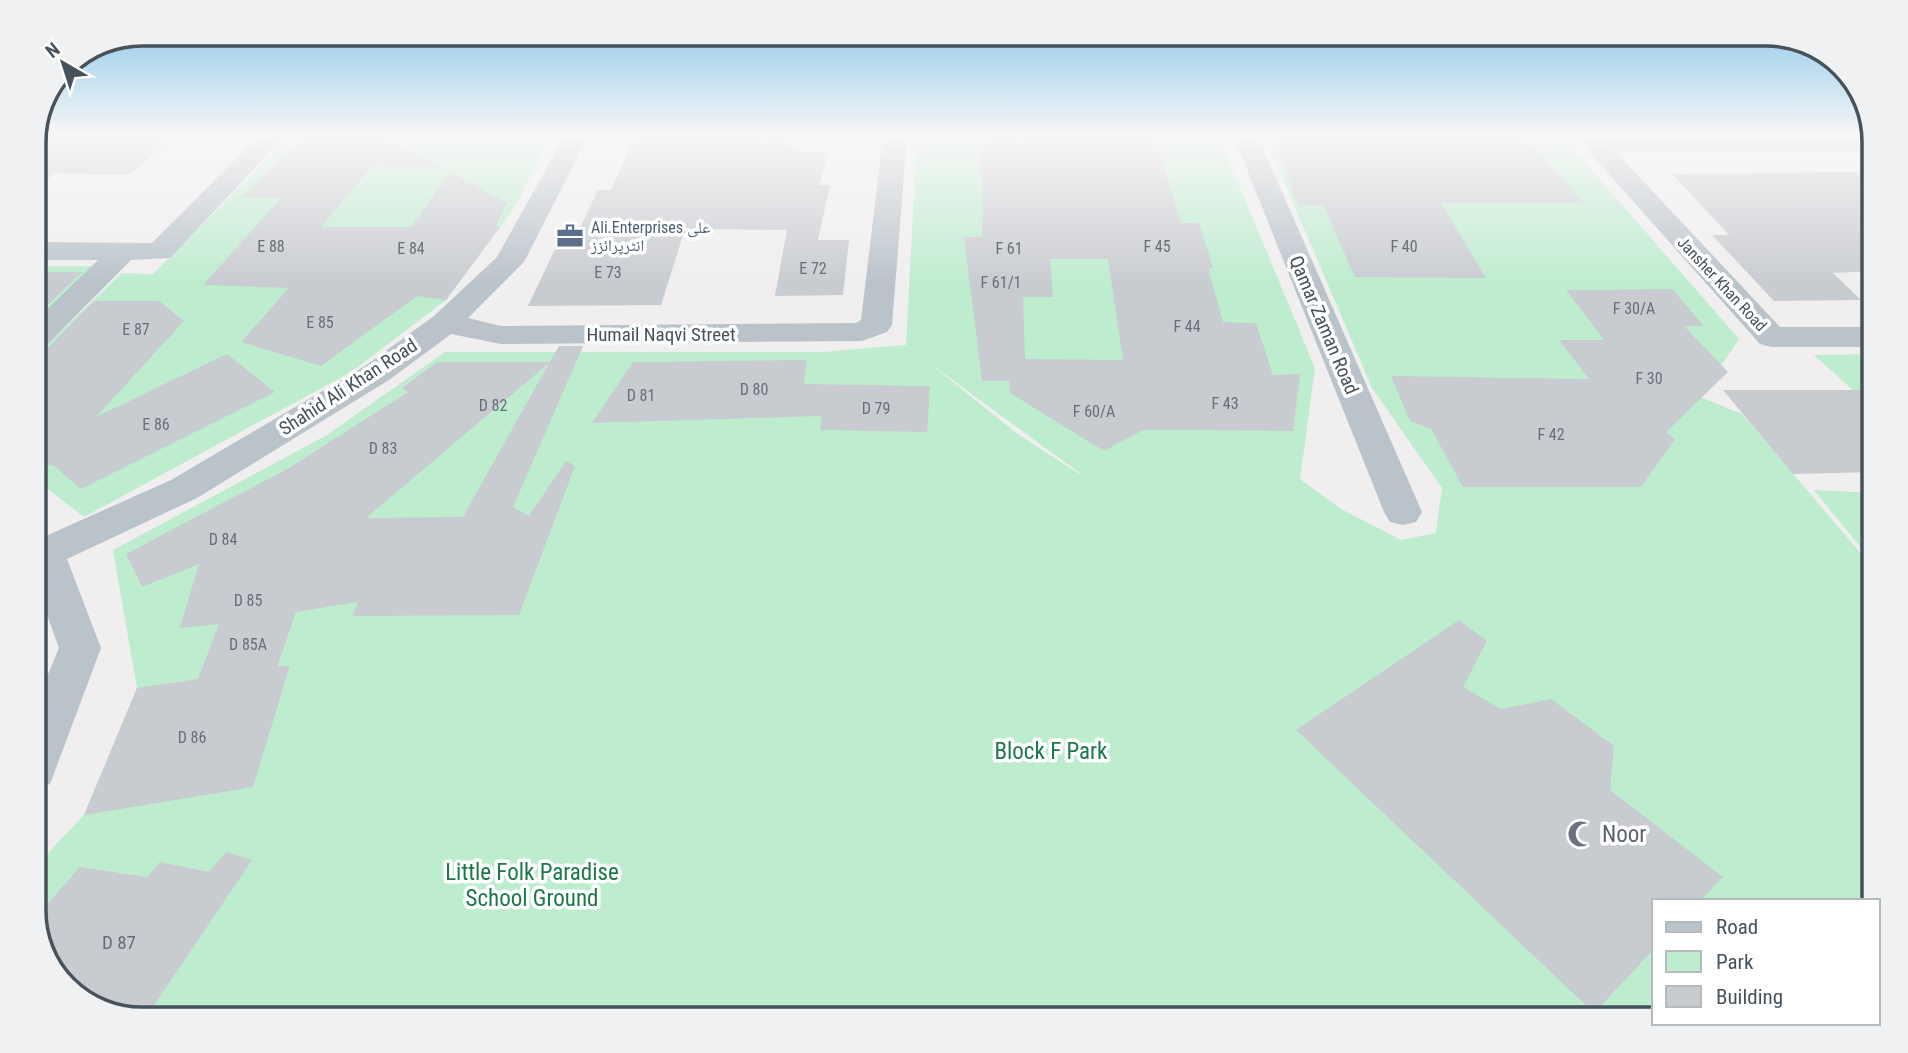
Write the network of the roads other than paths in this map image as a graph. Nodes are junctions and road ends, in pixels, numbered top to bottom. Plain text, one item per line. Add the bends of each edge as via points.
1 (224, 186) edge
2 (550, 186) edge
3 (890, 186) edge
4 (1267, 186) edge
5 (1633, 186) edge
6 (46, 251) edge
7 (123, 252) junction
8 (445, 323) junction
9 (46, 328) edge
10 (1862, 337) edge
11 (1403, 512) dead end
12 (46, 546) edge
13 (46, 566) edge
14 (46, 736) edge

1 - 7 street via 160,251
2 - 8 street, Shahid Ali Khan Road via 509,262
3 - 8 street, Humail Naqvi Street via 876,325 862,332 501,335
4 - 11 street, Qamar Zaman Road
5 - 10 street, Jansher Khan Road via 1771,337
6 - 7 street
7 - 9 street
8 - 12 street, Shahid Ali Khan Road via 377,373 184,489
13 - 14 street via 80,648

